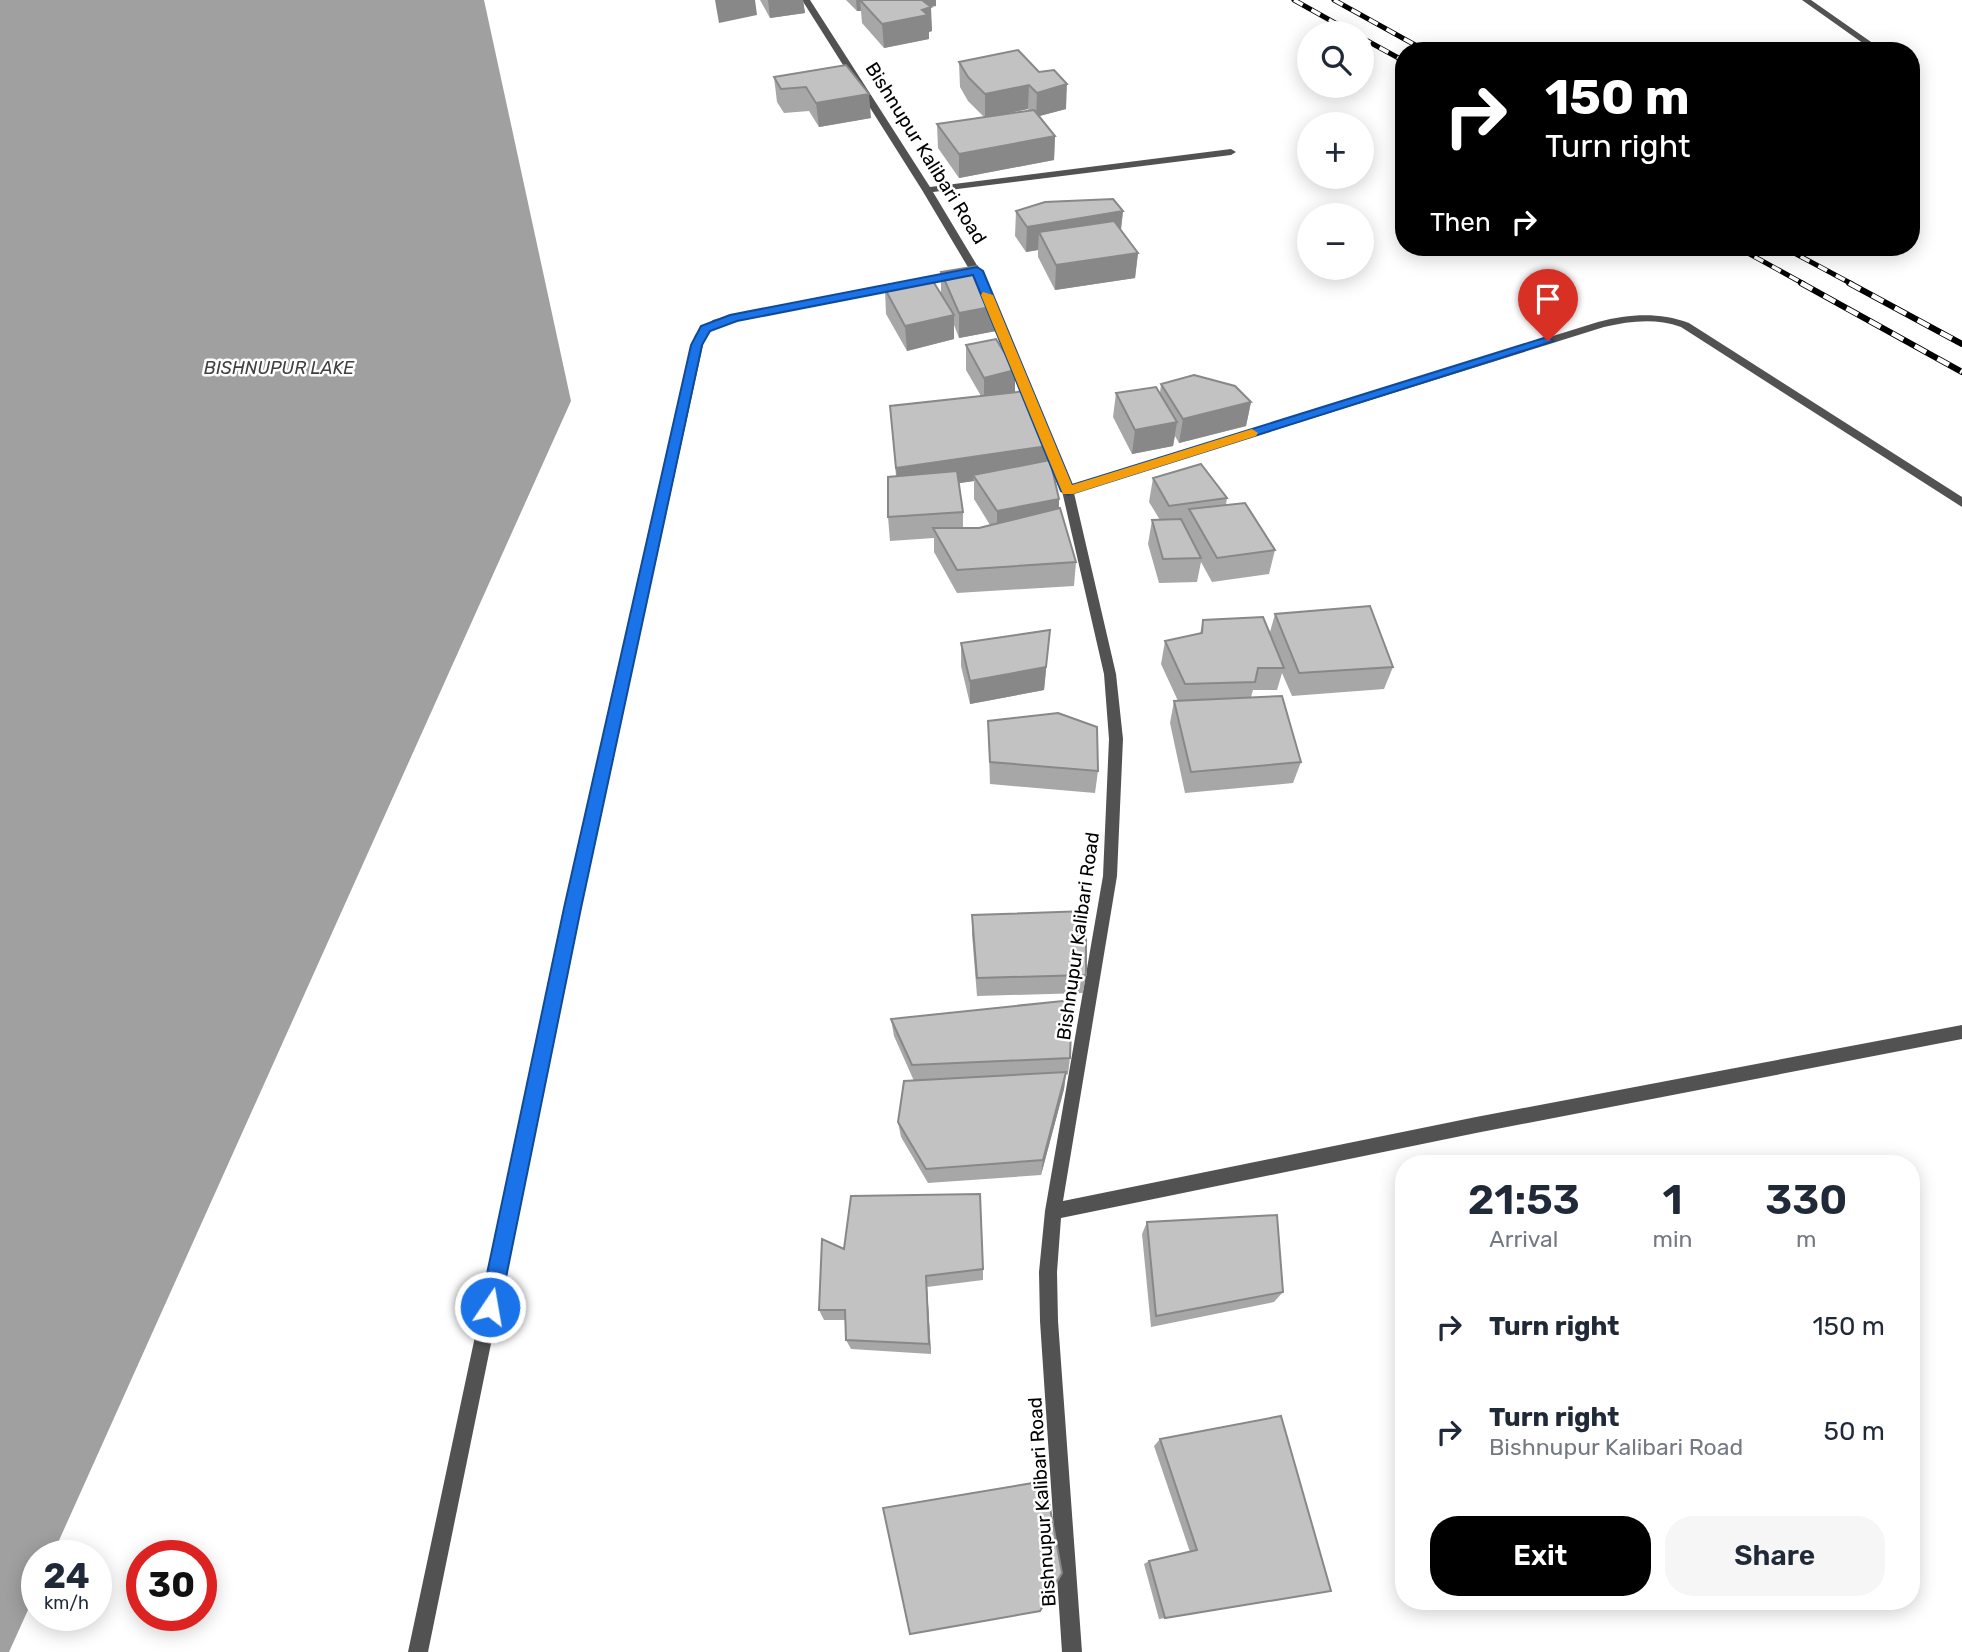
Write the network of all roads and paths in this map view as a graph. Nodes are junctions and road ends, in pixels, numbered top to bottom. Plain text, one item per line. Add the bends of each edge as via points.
1 (806, 0) edge
2 (1806, 0) edge
3 (1867, 42) edge
4 (1231, 152) dead end
5 (927, 190) junction
6 (977, 271) junction
7 (1068, 491) junction
8 (1962, 503) edge
9 (1962, 1032) edge
10 (1053, 1211) junction
11 (418, 1652) edge
12 (1072, 1652) edge

1 - 5 street, Bishnupur Kalibari Road
2 - 3 street
4 - 5 street
5 - 6 street, Bishnupur Kalibari Road
6 - 7 street, Bishnupur Kalibari Road
6 - 11 street via 734,317 717,322 700,335 573,908
7 - 8 street via 1602,324 1652,316 1685,325
7 - 10 street, Bishnupur Kalibari Road via 1110,674 1114,824 1110,876
9 - 10 street
10 - 12 street, Bishnupur Kalibari Road via 1049,1321

